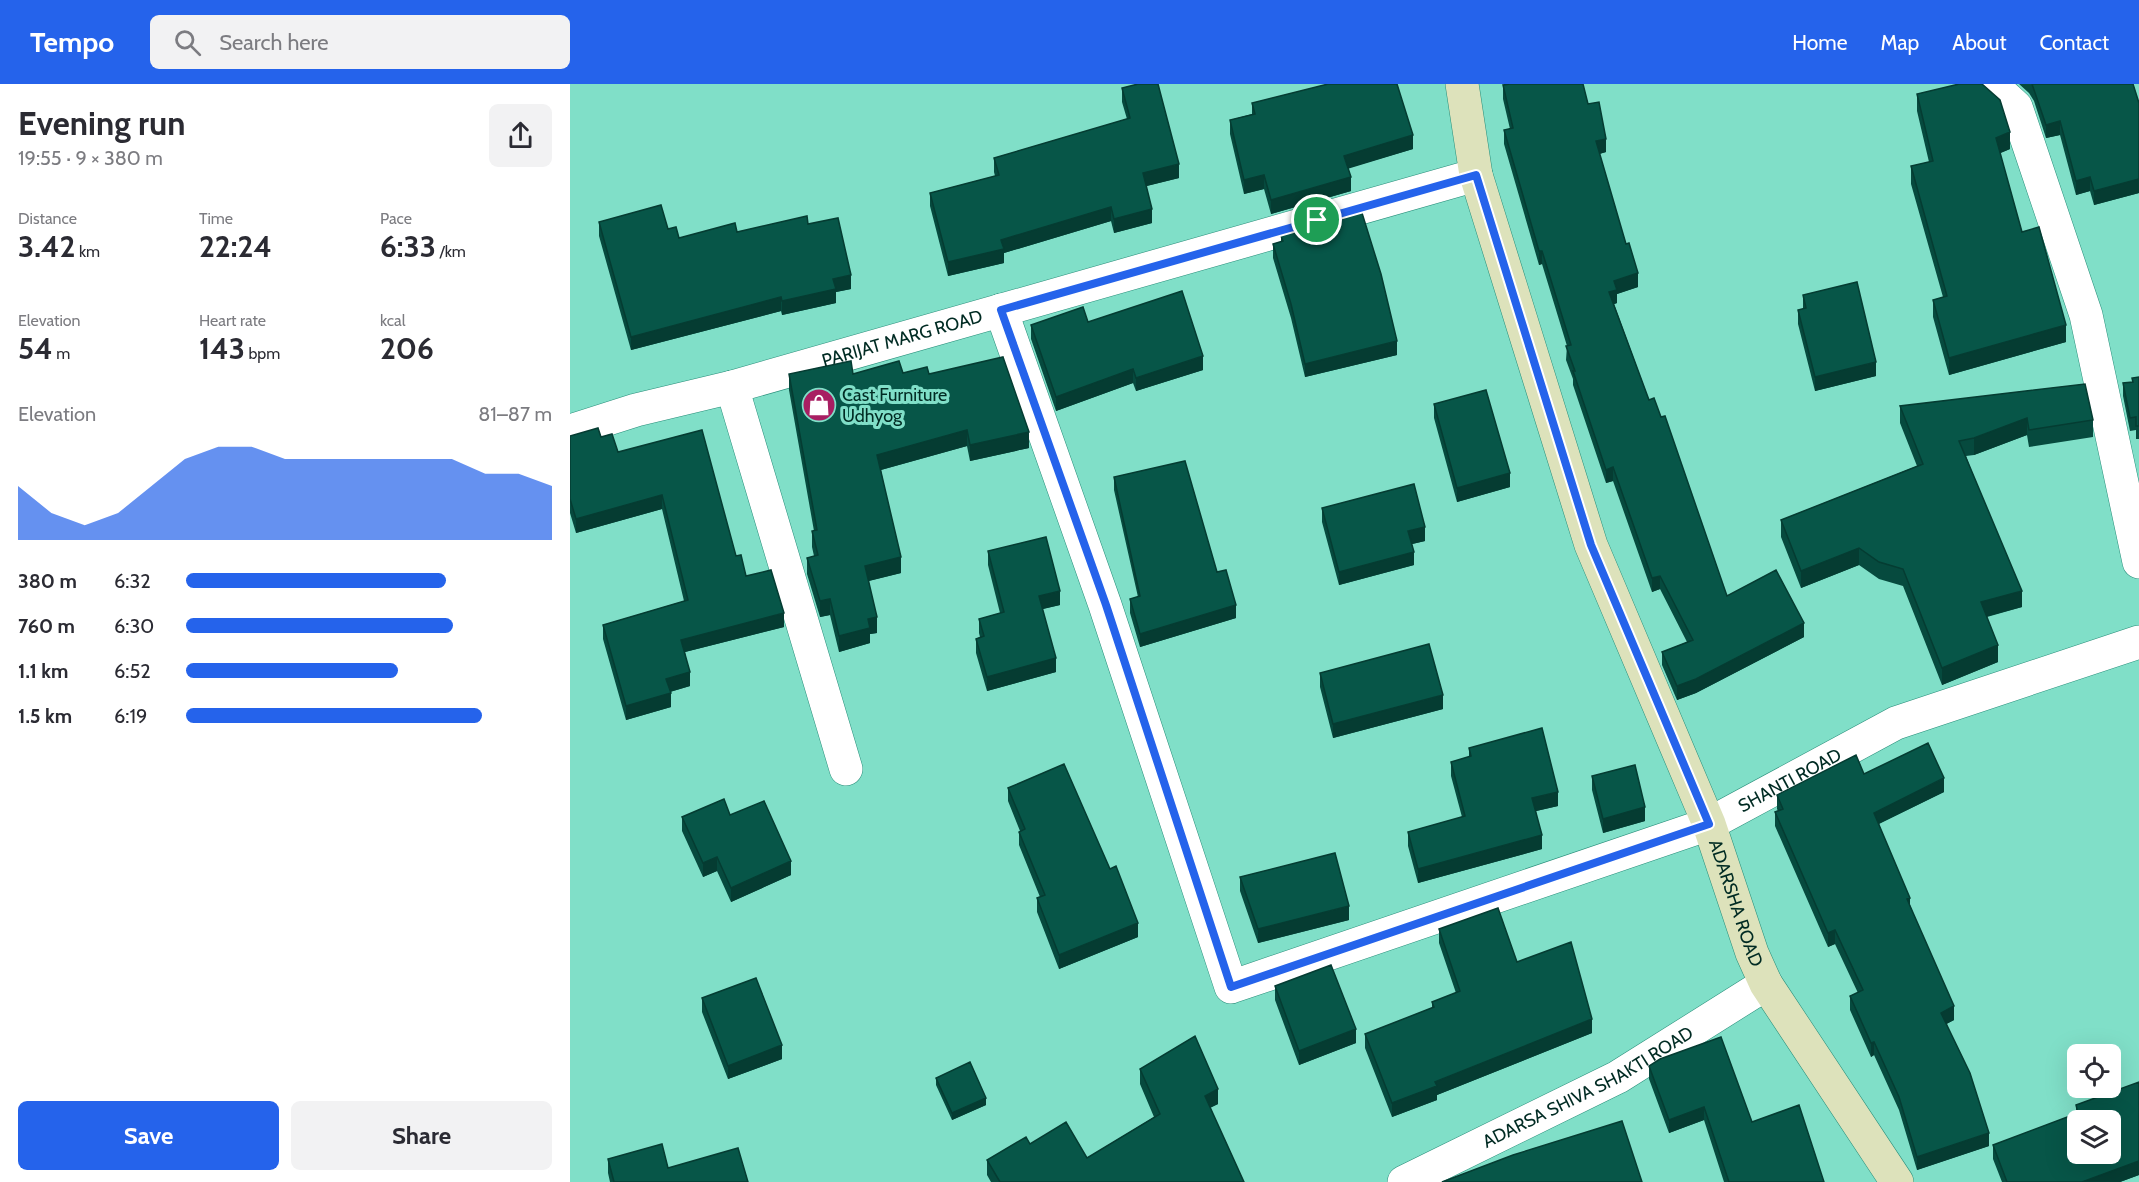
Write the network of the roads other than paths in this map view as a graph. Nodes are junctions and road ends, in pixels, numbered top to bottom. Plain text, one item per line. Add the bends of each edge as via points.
1 (1462, 84) edge
2 (1991, 84) edge
3 (1476, 175) junction
4 (1001, 310) junction
5 (732, 387) junction
6 (570, 431) edge
7 (2139, 562) edge
8 (2139, 642) edge
9 (846, 769) dead end
10 (1709, 824) junction
11 (1766, 984) junction
12 (1404, 1182) edge
13 (1896, 1182) edge

1 - 3 main road, ADARSHA ROAD
2 - 7 street via 2016,107 2086,315
3 - 4 street, PARIJAT MARG ROAD
3 - 10 main road, ADARSHA ROAD via 1591,545
4 - 5 street, PARIJAT MARG ROAD
4 - 10 street, SHANTI ROAD via 1106,605 1231,987
5 - 6 street, PARIJAT MARG ROAD
5 - 9 street
8 - 10 street, SHANTI ROAD via 1896,723
10 - 11 main road, ADARSHA ROAD via 1752,954
11 - 12 street, ADARSA SHIVA SHAKTI ROAD via 1618,1077
11 - 13 main road, ADARSHA ROAD

